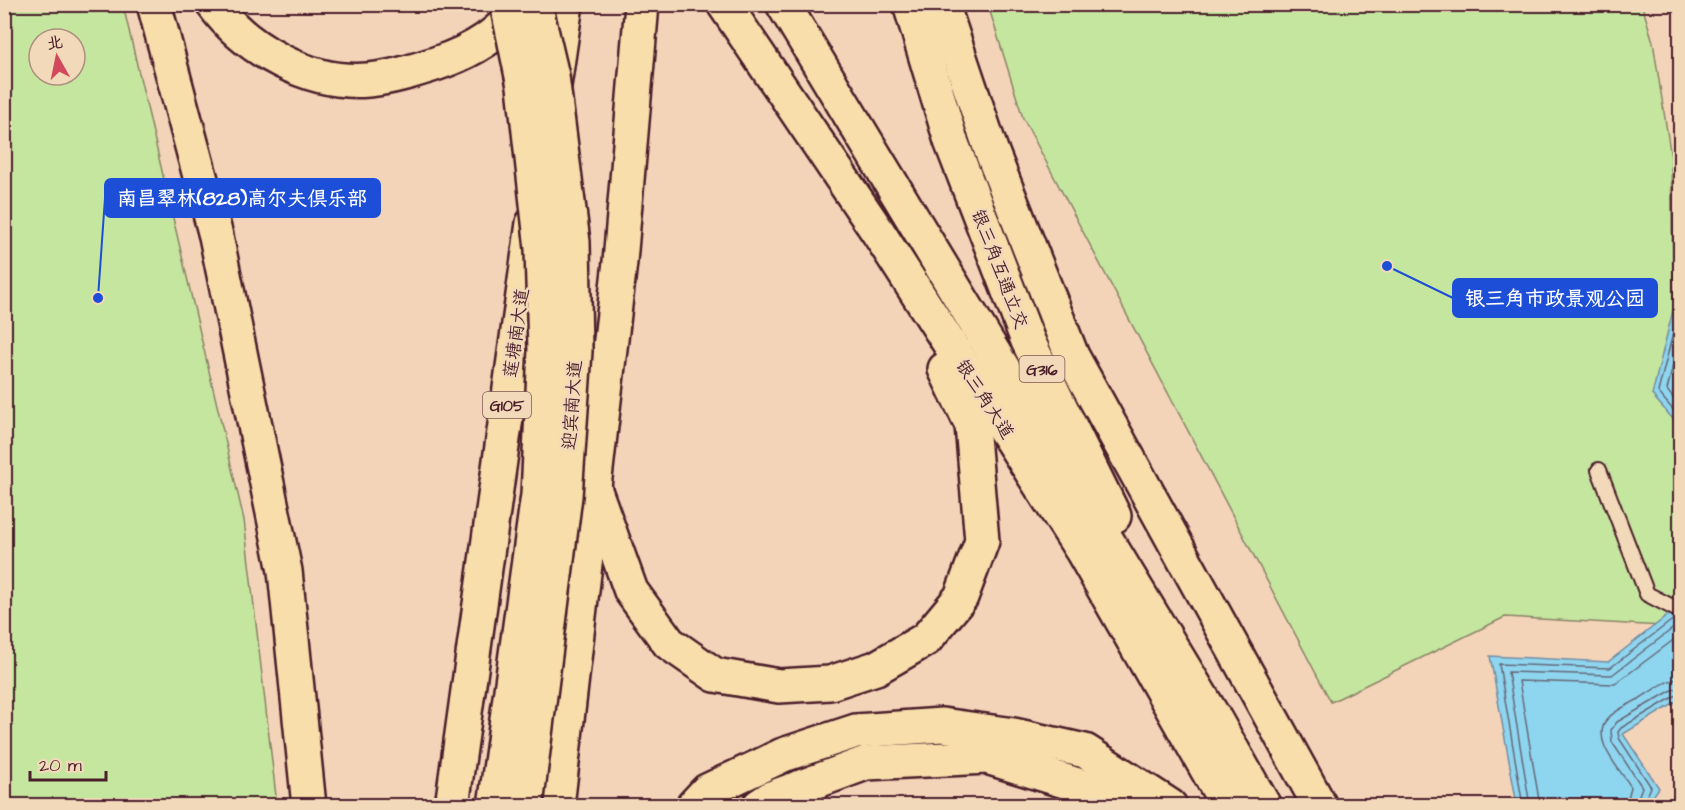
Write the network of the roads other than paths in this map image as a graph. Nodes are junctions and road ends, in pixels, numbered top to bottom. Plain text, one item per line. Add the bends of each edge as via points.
1 (154, 4) edge
2 (213, 4) edge
3 (507, 4) edge
4 (520, 4) edge
5 (535, 4) edge
6 (566, 4) edge
7 (642, 4) edge
8 (724, 4) edge
9 (783, 4) edge
10 (910, 4) edge
11 (942, 4) edge
12 (879, 232) junction
13 (1599, 470) dead end
14 (594, 488) junction
15 (1680, 611) edge
16 (1213, 716) junction
17 (309, 806) edge
18 (452, 806) edge
19 (495, 806) edge
20 (526, 806) edge
21 (557, 806) edge
22 (693, 806) edge
23 (759, 806) edge
24 (1113, 806) edge
25 (1170, 806) edge
26 (1228, 806) edge
27 (1264, 806) edge
28 (1320, 806) edge

1 - 17 main road via 216,236 285,571
2 - 4 main road via 235,30 293,67 332,78 367,81 455,57 487,40
3 - 19 main road, 迎宾南大道, bridge via 524,86 542,249 545,350 538,495
5 - 20 main road, 迎宾南大道, bridge via 552,76 573,242 575,351 565,496
6 - 18 main road, 莲塘南大道 / G105
7 - 14 main road via 620,262
8 - 12 main road, 银三角大道
9 - 16 main road, 银三角大道
10 - 16 main road, 银三角互通立交 / G316 via 951,141 1028,341
11 - 28 main road via 991,150 1072,356
12 - 14 main road via 972,425 982,542 961,597 926,639 876,668 830,683 779,686 715,675 669,643 631,591
12 - 26 main road, 银三角大道 via 1083,552
13 - 15 lane via 1647,594
14 - 21 main road
16 - 27 main road, 银三角大道 / G316
22 - 25 main road via 707,791 783,755 856,731 942,725 1014,735 1085,751
23 - 24 main road via 866,763 987,757 1097,791

